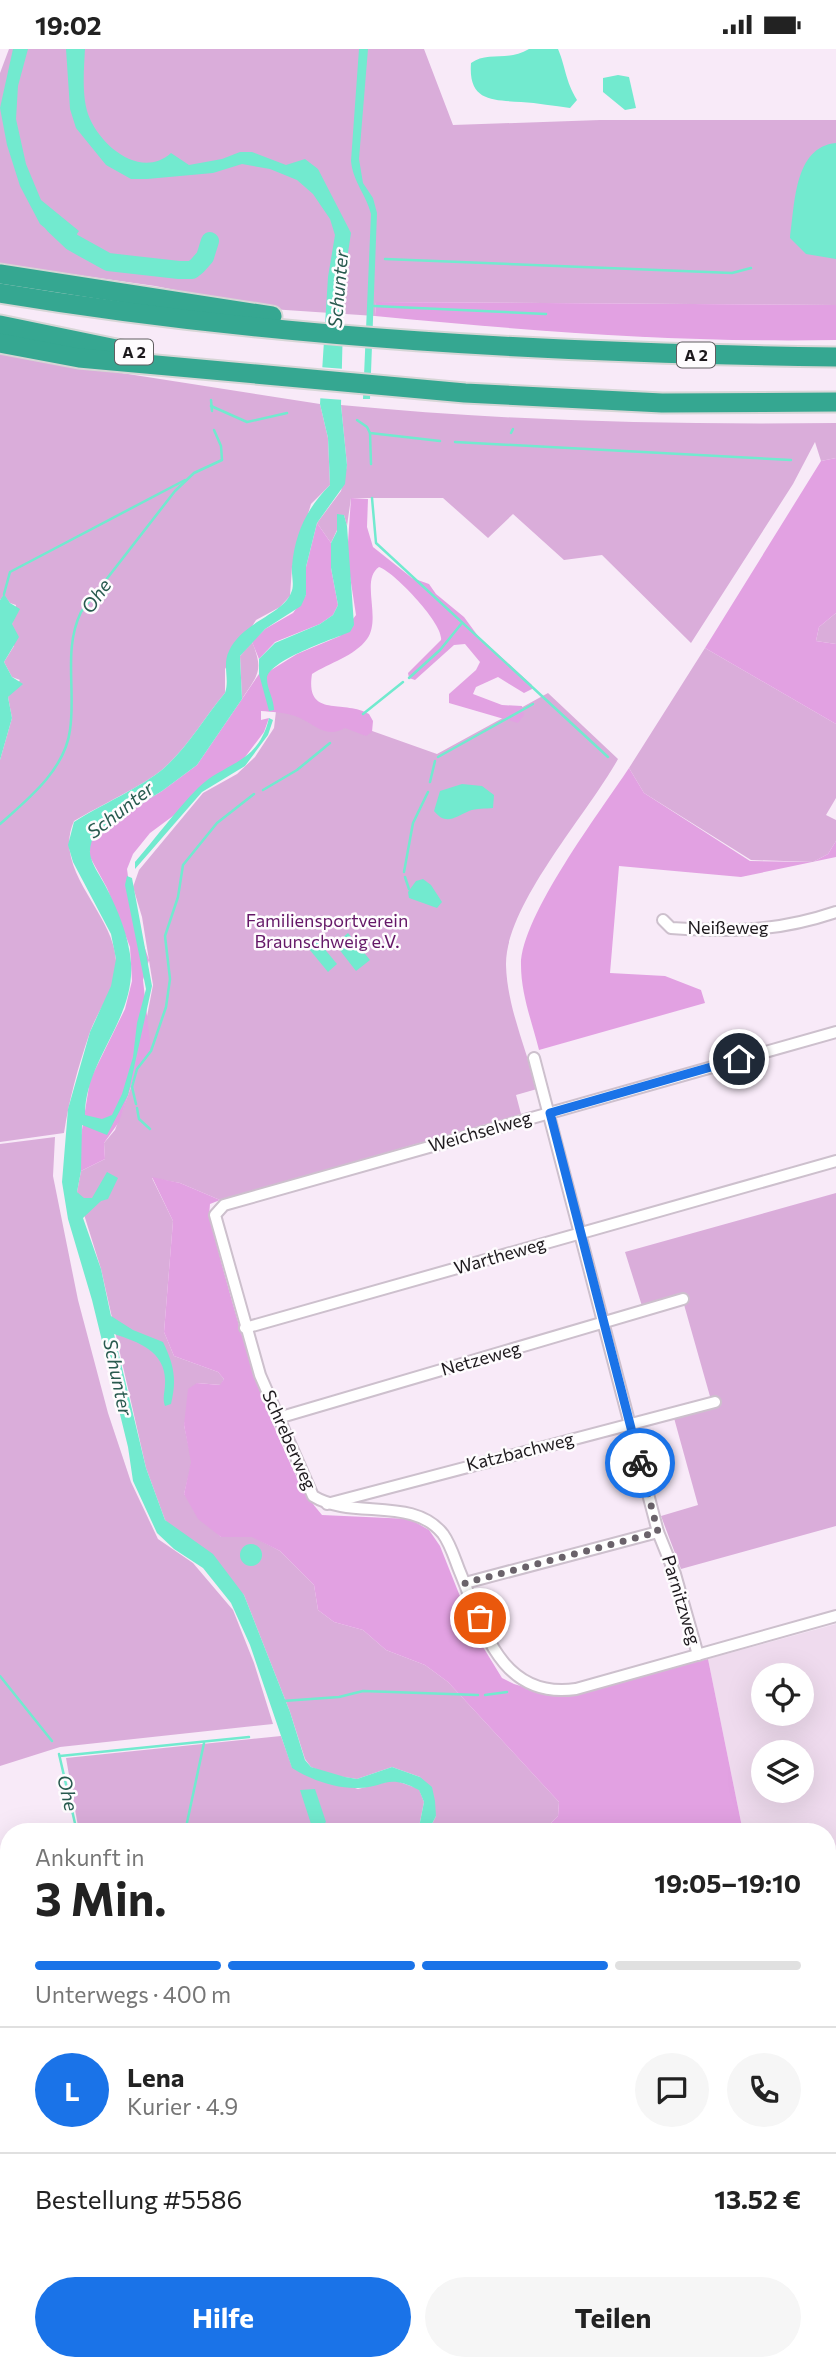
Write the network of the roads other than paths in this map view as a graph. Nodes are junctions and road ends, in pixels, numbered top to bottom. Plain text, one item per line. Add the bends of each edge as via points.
1 (0, 274) edge
2 (0, 293) edge
3 (270, 322) junction
4 (0, 325) edge
5 (0, 343) edge
6 (836, 357) edge
7 (269, 373) junction
8 (836, 402) edge
9 (836, 912) edge
10 (663, 920) dead end
11 (836, 1032) edge
12 (534, 1058) dead end
13 (550, 1113) junction
14 (836, 1161) edge
15 (215, 1220) joint
16 (580, 1233) junction
17 (683, 1299) dead end
18 (602, 1324) junction
19 (245, 1328) junction
20 (715, 1402) dead end
21 (278, 1418) junction
22 (630, 1424) junction
23 (327, 1504) junction
24 (658, 1532) junction
25 (465, 1583) junction
26 (836, 1616) edge
27 (698, 1655) junction

1 - 3 highway
2 - 3 highway, A 2
3 - 6 highway, A 2 via 556,351
4 - 7 highway, A 2 via 136,353
5 - 7 highway via 79,358
7 - 8 highway, A 2 via 402,388 583,400
9 - 10 street, Neißeweg via 753,931 671,928
11 - 13 street, Weichselweg
12 - 13 street, Parnitzweg
13 - 15 street, Weichselweg via 224,1205 216,1210
13 - 16 street, Parnitzweg
14 - 16 street, Wartheweg
15 - 19 street, Schreberweg
16 - 18 street, Parnitzweg
16 - 19 street, Wartheweg
17 - 18 street, Netzeweg
18 - 21 street, Netzeweg
18 - 22 street, Parnitzweg
19 - 21 street, Schreberweg
20 - 22 street, Katzbachweg
21 - 23 street, Schreberweg via 313,1496
22 - 23 street, Katzbachweg
22 - 24 street, Parnitzweg
23 - 25 street, Schreberweg via 427,1520 448,1542
24 - 25 street
24 - 27 street, Parnitzweg
25 - 27 street, Schreberweg via 504,1664 520,1679 546,1690 576,1689
26 - 27 street, Schreberweg

